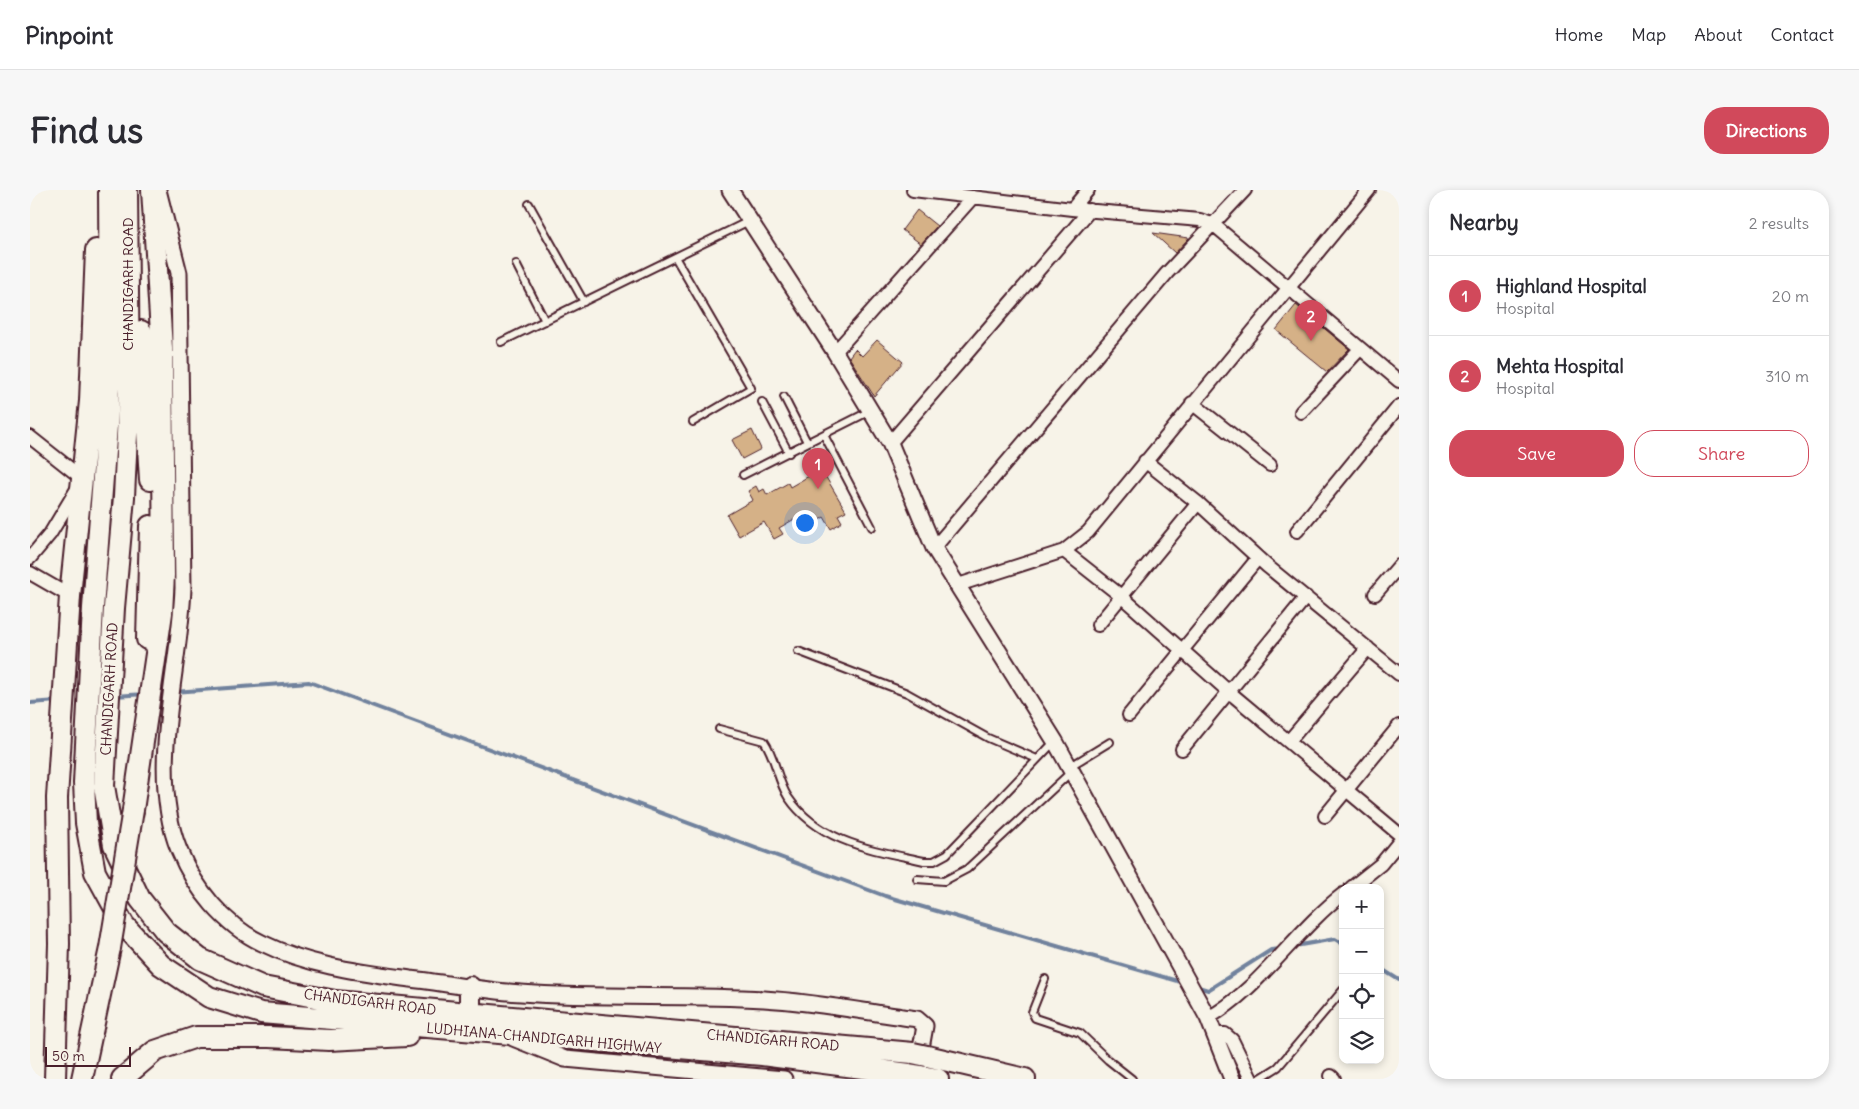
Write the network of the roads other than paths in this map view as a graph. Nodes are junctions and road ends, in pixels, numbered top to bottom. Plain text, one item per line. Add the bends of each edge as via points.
1 (98, 190) edge
2 (109, 190) edge
3 (127, 190) edge
4 (152, 190) edge
5 (158, 190) edge
6 (730, 190) edge
7 (913, 190) edge
8 (1088, 190) edge
9 (1246, 190) edge
10 (1369, 190) edge
11 (946, 192) edge
12 (973, 197) junction
13 (529, 204) dead end
14 (1072, 209) junction
15 (1090, 210) junction
16 (128, 218) junction
17 (751, 220) junction
18 (1214, 225) junction
19 (675, 257) junction
20 (516, 264) dead end
21 (1287, 288) junction
22 (584, 302) junction
23 (545, 321) junction
24 (501, 342) dead end
25 (1360, 349) junction
26 (835, 352) junction
27 (1399, 381) edge
28 (784, 397) dead end
29 (762, 402) dead end
30 (1192, 403) junction
31 (1399, 406) edge
32 (870, 411) junction
33 (1301, 412) dead end
34 (693, 422) dead end
35 (824, 434) junction
36 (30, 437) edge
37 (808, 442) junction
38 (890, 443) junction
39 (788, 453) junction
40 (1146, 461) junction
41 (1270, 465) dead end
42 (742, 475) dead end
43 (83, 479) junction
44 (1198, 503) junction
45 (872, 527) dead end
46 (1297, 531) dead end
47 (934, 548) junction
48 (1064, 551) junction
49 (30, 558) edge
50 (1258, 558) junction
51 (1399, 566) edge
52 (30, 573) edge
53 (958, 585) junction
54 (1375, 594) dead end
55 (1121, 596) junction
56 (1306, 597) junction
57 (70, 605) junction
58 (1098, 626) dead end
59 (1368, 648) junction
60 (1182, 650) junction
61 (798, 651) dead end
62 (1399, 674) edge
63 (1228, 691) junction
64 (1129, 715) dead end
65 (147, 716) junction
66 (1399, 726) edge
67 (718, 729) dead end
68 (1055, 741) junction
69 (1289, 741) junction
70 (1110, 742) dead end
71 (1182, 749) dead end
72 (1037, 759) junction
73 (1071, 769) junction
74 (58, 784) junction
75 (84, 785) junction
76 (1347, 789) junction
77 (1325, 816) dead end
78 (1399, 834) edge
79 (1399, 842) edge
80 (917, 879) dead end
81 (1356, 884) edge
82 (1339, 898) edge
83 (161, 965) joint
84 (1045, 979) dead end
85 (470, 986) junction
86 (1339, 995) edge
87 (470, 1013) junction
88 (1208, 1018) junction
89 (436, 1029) junction
90 (1215, 1034) junction
91 (504, 1035) junction
92 (921, 1077) edge
93 (757, 1078) edge
94 (55, 1079) edge
95 (82, 1079) edge
96 (122, 1079) edge
97 (784, 1079) edge
98 (1025, 1079) edge
99 (1132, 1079) edge
100 (1232, 1079) edge
101 (1251, 1079) edge
102 (1259, 1079) edge

1 - 43 highway via 90,401
2 - 75 highway, CHANDIGARH ROAD via 108,412
3 - 16 highway, CHANDIGARH ROAD
4 - 65 highway via 162,349 162,613
5 - 85 street via 179,273 182,616 164,762 170,817 178,848 193,881 222,916 259,942 307,962
6 - 17 street
7 - 11 street
8 - 14 street
9 - 18 street
10 - 21 street
11 - 12 street
12 - 14 street
12 - 26 street
13 - 22 lane
14 - 15 street
15 - 18 street via 1200,220
15 - 38 street
16 - 65 highway via 137,270 149,452
16 - 87 highway, CHANDIGARH ROAD via 128,422 104,786 114,844 140,900 166,932 200,959 263,987 335,1001
17 - 19 lane
17 - 26 street
18 - 21 street
18 - 47 street via 1167,273
19 - 22 lane
19 - 34 lane via 751,388
20 - 23 lane
21 - 25 street
21 - 30 street
22 - 23 lane
23 - 24 lane
25 - 27 street
25 - 33 street
26 - 32 street
28 - 37 lane
29 - 39 lane
30 - 40 street
30 - 41 street
31 - 46 street
32 - 35 lane
32 - 38 street
35 - 37 lane
35 - 45 lane
36 - 43 street
37 - 39 lane
38 - 47 street
39 - 42 lane
40 - 44 street
40 - 48 street via 1088,532
43 - 49 street via 50,534
43 - 57 highway
44 - 50 street
44 - 55 street
47 - 53 street
48 - 53 street
48 - 55 street
50 - 56 street
50 - 60 street
51 - 54 street
52 - 57 street
53 - 68 street
55 - 58 street
55 - 60 street
56 - 59 street
56 - 63 street
57 - 74 highway
59 - 62 street
59 - 69 street
60 - 63 street
60 - 64 street
61 - 72 lane via 907,693 988,738
63 - 69 street
63 - 71 street
65 - 95 highway, bridge via 110,948
66 - 76 street
67 - 72 lane via 764,741 789,798 824,832 851,844 924,861 934,861 947,854
68 - 72 lane
68 - 73 street
69 - 76 street
70 - 73 lane
73 - 80 lane via 967,869 944,881
73 - 88 street
74 - 75 highway
74 - 94 highway via 59,944
75 - 83 highway, CHANDIGARH ROAD via 86,822 95,872 124,925
76 - 77 street
76 - 78 street
79 - 81 street via 1381,864
82 - 88 street via 1293,939 1234,1001
83 - 89 highway, LUDHIANA-CHANDIGARH HIGHWAY via 209,996 261,1013
84 - 99 lane via 1032,1012 1035,1018 1080,1033
85 - 87 highway
85 - 92 street via 520,993 766,999 917,1019 925,1026
86 - 102 lane via 1278,1066
87 - 98 highway, CHANDIGARH ROAD via 920,1054
88 - 90 street
89 - 91 highway, LUDHIANA-CHANDIGARH HIGHWAY
89 - 96 highway via 410,1036 368,1039 196,1037 155,1051
90 - 100 street
90 - 101 street via 1224,1034 1232,1040
91 - 92 highway, LUDHIANA-CHANDIGARH HIGHWAY via 762,1055
91 - 93 street via 565,1059
93 - 97 street

